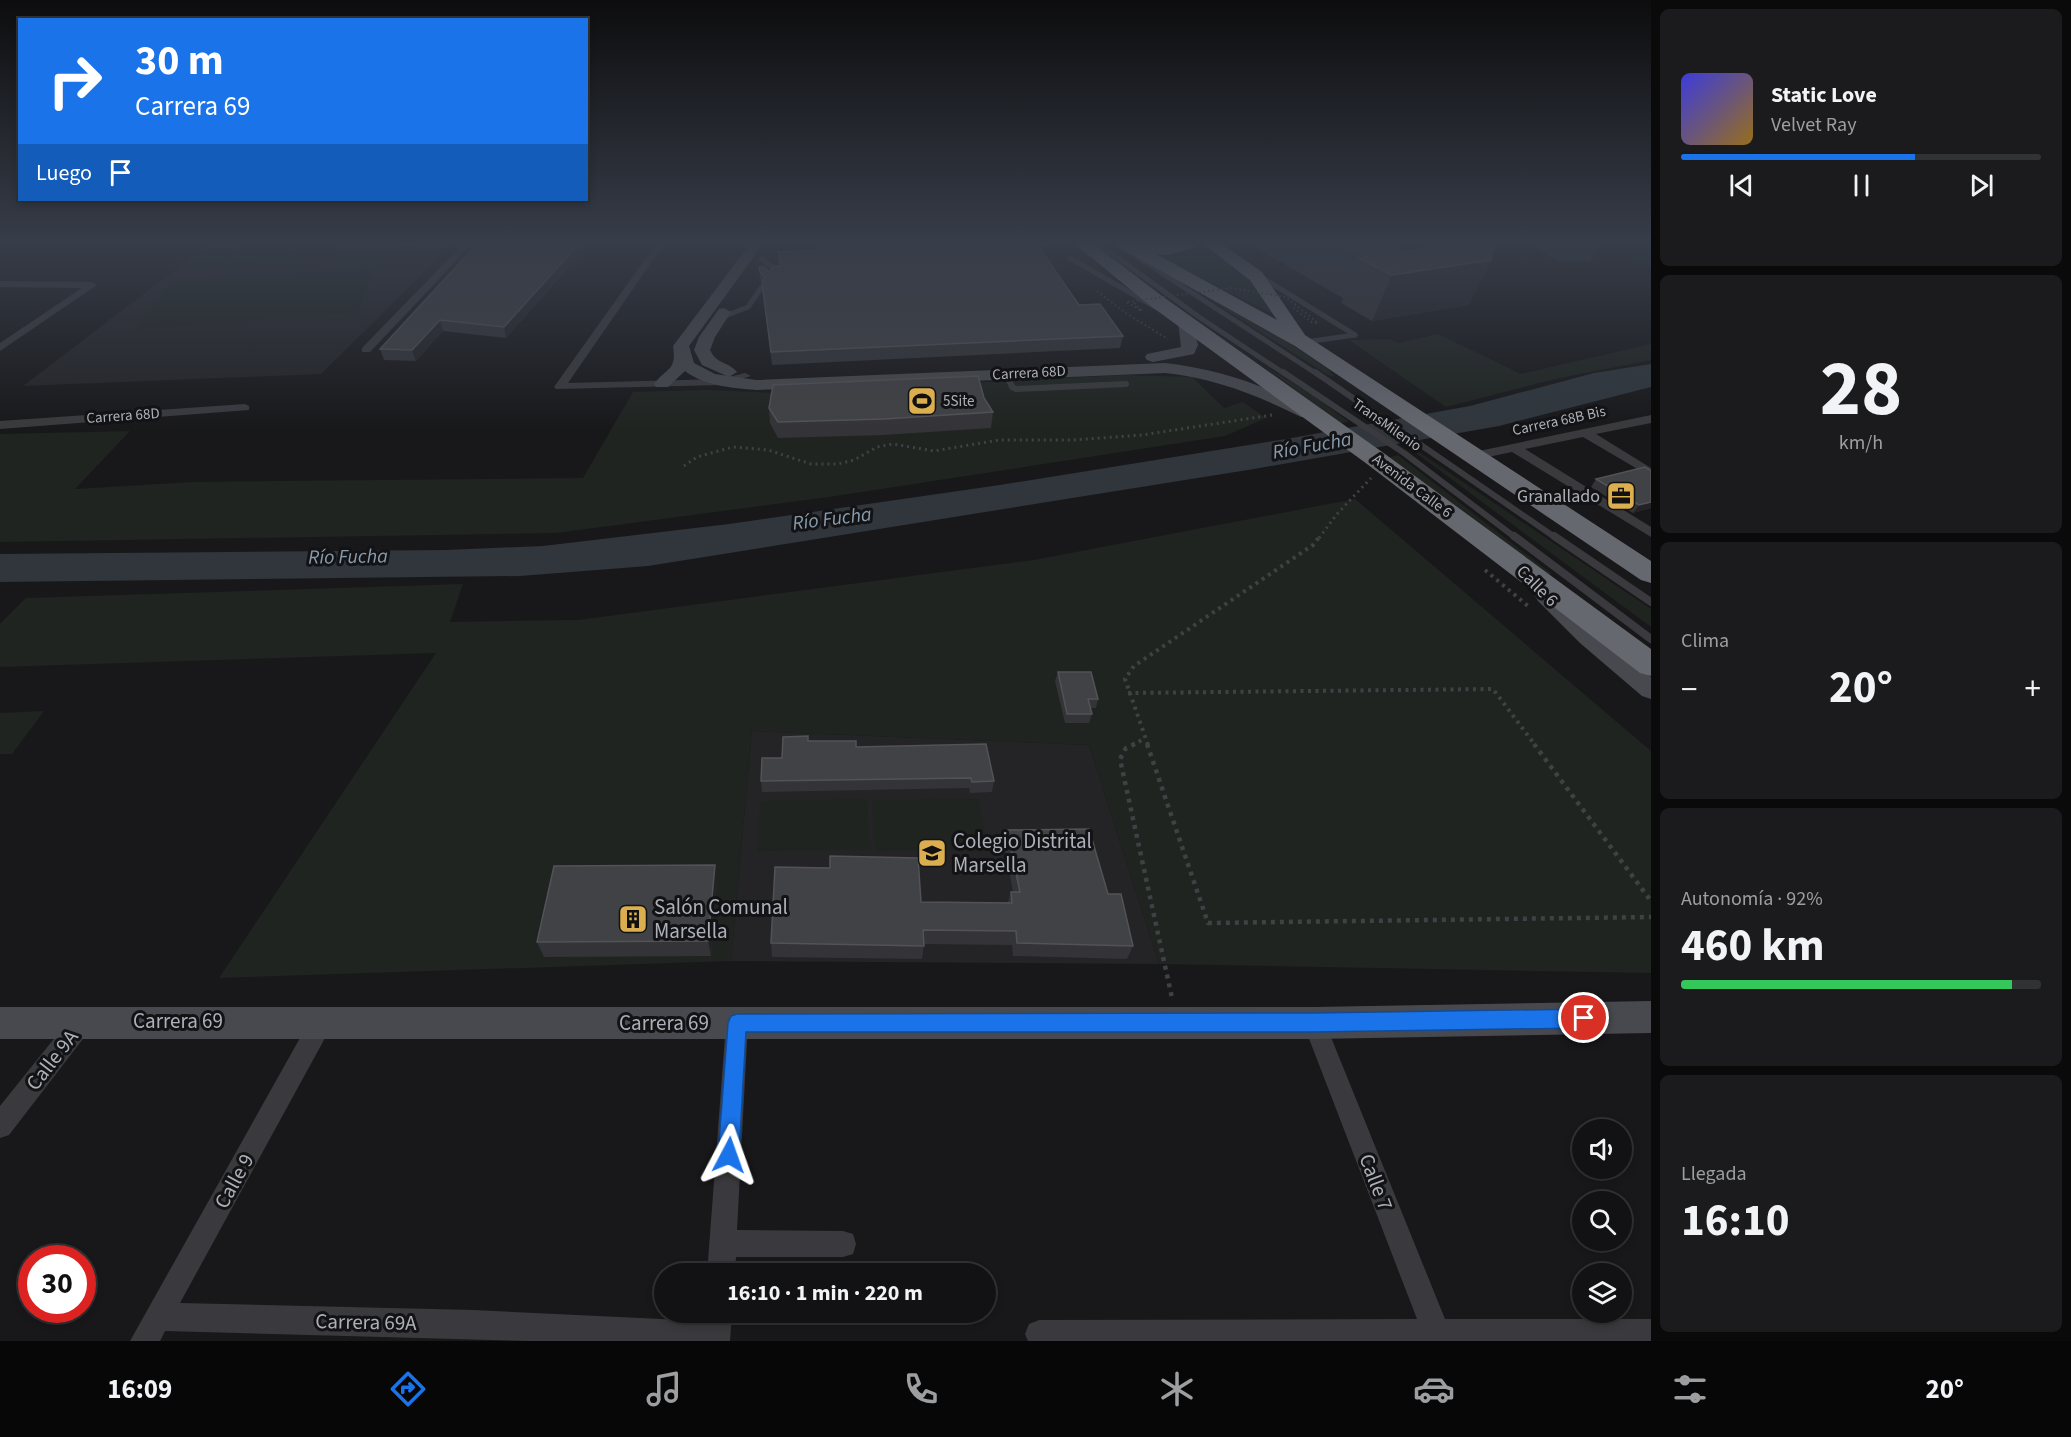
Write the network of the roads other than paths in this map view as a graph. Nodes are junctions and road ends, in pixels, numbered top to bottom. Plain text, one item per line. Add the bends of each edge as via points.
1 (60, 307) edge
2 (408, 307) edge
3 (616, 307) edge
4 (709, 307) edge
5 (728, 307) edge
6 (748, 307) edge
7 (1156, 307) edge
8 (1166, 307) edge
9 (1185, 307) edge
10 (1213, 307) edge
11 (1239, 307) edge
12 (1277, 307) edge
13 (1309, 307) edge
14 (719, 319) junction
15 (1185, 321) junction
16 (1302, 342) junction
17 (1, 346) edge
18 (366, 350) dead end
19 (683, 360) junction
20 (1006, 374) junction
21 (752, 376) junction
22 (721, 382) junction
23 (662, 384) junction
24 (1126, 384) dead end
25 (245, 408) dead end
26 (1650, 420) edge
27 (1326, 423) junction
28 (0, 425) edge
29 (1584, 433) junction
30 (1515, 448) junction
31 (1465, 450) junction
32 (1651, 473) edge
33 (1651, 533) edge
34 (1508, 558) junction
35 (1651, 574) edge
36 (1651, 602) edge
37 (1651, 639) edge
38 (1651, 665) edge
39 (1651, 678) edge
40 (1651, 690) edge
41 (1651, 1017) edge
42 (322, 1021) junction
43 (81, 1022) junction
44 (0, 1023) edge
45 (737, 1023) junction
46 (1314, 1023) junction
47 (0, 1126) edge
48 (723, 1244) junction
49 (843, 1245) dead end
50 (722, 1263) edge
51 (159, 1317) junction
52 (717, 1330) edge
53 (469, 1333) edge
54 (1651, 1333) edge
55 (1039, 1334) dead end
56 (1127, 1337) edge
57 (1438, 1337) edge
58 (144, 1341) edge

1 - 17 street
2 - 18 street
3 - 23 street, Carrera 68D via 560,387
4 - 19 street via 681,346
5 - 14 street
6 - 14 lane
7 - 15 lane
8 - 15 highway, Avenida Calle 6
9 - 37 lane, TransMilenio via 1404,453
10 - 36 lane, TransMilenio
11 - 16 highway
12 - 16 highway
13 - 16 lane via 1355,335
14 - 21 street via 702,345 703,356 718,369
15 - 21 street, Carrera 68D via 1190,348 1168,356
15 - 27 highway, Avenida Calle 6
16 - 31 highway
19 - 22 street via 701,374
19 - 23 street
20 - 22 street, Carrera 68D via 756,386
20 - 24 lane via 1016,389
20 - 27 street, Carrera 68D via 1152,367 1192,370 1258,389
21 - 22 street, Carrera 68D
22 - 23 street, Carrera 68D
25 - 28 street, Carrera 68D
26 - 29 street, Carrera 68B Bis
27 - 34 highway, Avenida Calle 6 via 1374,467
29 - 30 street, Carrera 68B Bis
29 - 32 street
30 - 31 street, Carrera 68B Bis
30 - 33 street
31 - 35 highway
34 - 38 highway, Avenida Calle 6
34 - 39 street, Calle 6
34 - 40 street, Calle 6 via 1588,637
41 - 46 street, Carrera 69
42 - 43 street, Carrera 69
42 - 45 street, Carrera 69
42 - 51 street, Calle 9
43 - 44 street, Carrera 69
43 - 47 street, Calle 9A
45 - 46 street, Carrera 69
45 - 48 street
46 - 57 street, Calle 7
48 - 49 street
48 - 50 street
51 - 53 street, Carrera 69A
51 - 58 street, Calle 9
52 - 53 street, Carrera 69A
54 - 57 street
55 - 56 street
56 - 57 street

